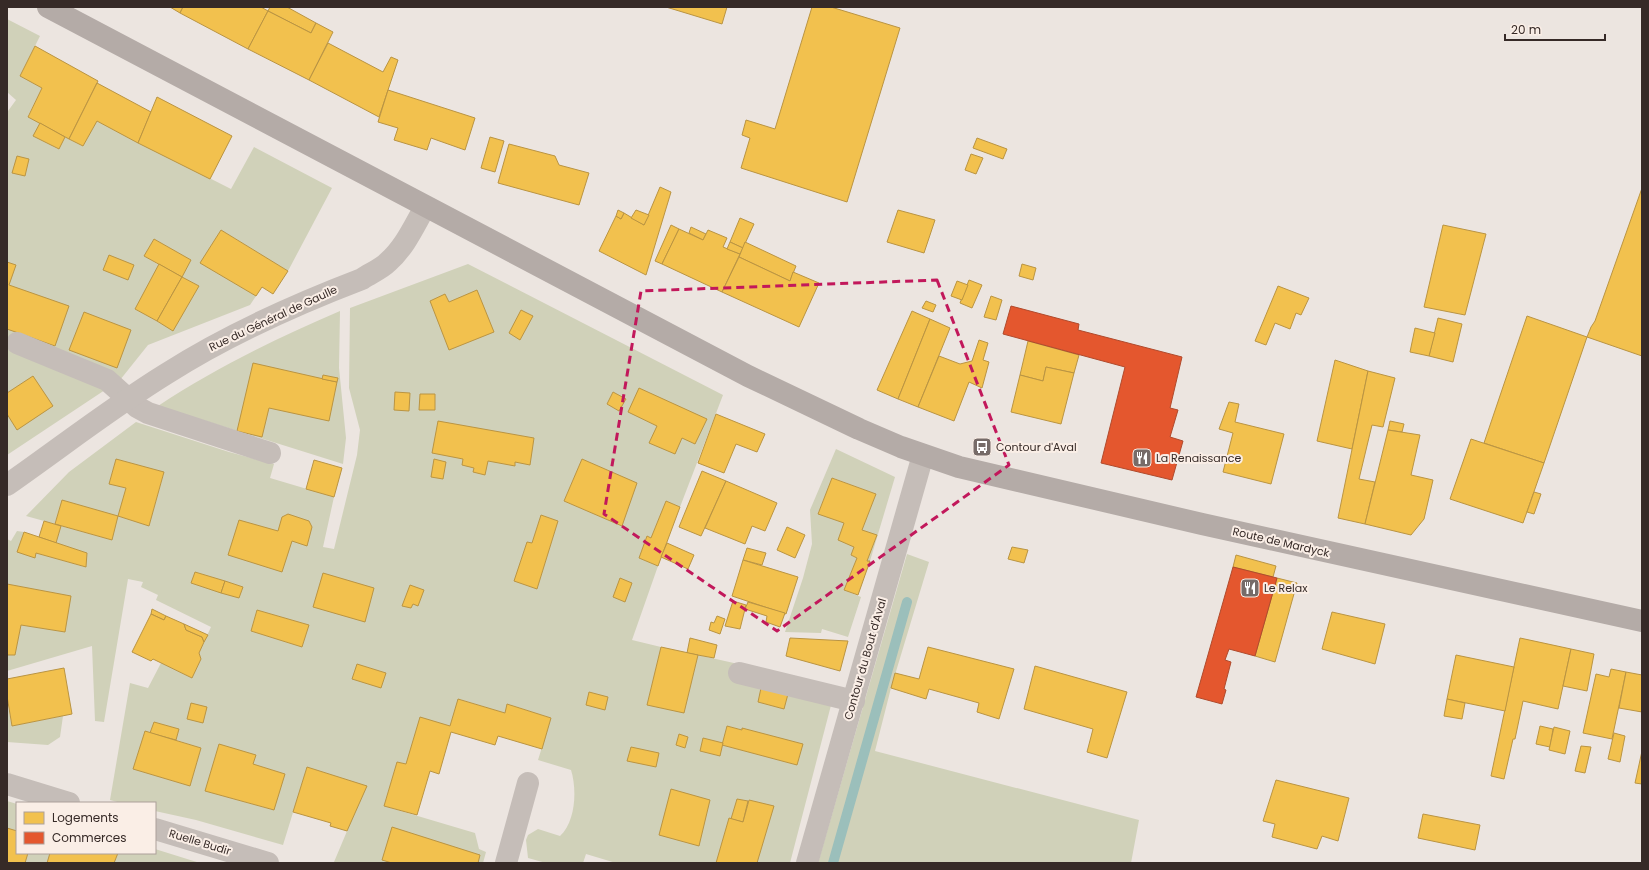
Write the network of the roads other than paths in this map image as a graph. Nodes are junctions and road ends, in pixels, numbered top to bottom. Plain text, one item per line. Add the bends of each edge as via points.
1 (48, 7) edge
2 (425, 207) junction
3 (17, 343) dead end
4 (129, 399) junction
5 (270, 453) dead end
6 (923, 455) junction
7 (7, 485) edge
8 (1642, 621) edge
9 (739, 673) dead end
10 (854, 701) junction
11 (528, 783) dead end
12 (7, 784) edge
13 (66, 802) edge
14 (156, 829) edge
15 (236, 858) edge
16 (268, 863) edge
17 (506, 863) edge
18 (807, 863) edge

1 - 2 main road, Route de Mardyck
2 - 4 street, Rue du Général de Gaulle via 403,244 389,261 376,270 233,335
2 - 6 main road, Route de Mardyck via 772,388 859,429
3 - 4 street via 106,380
4 - 5 street via 137,407 159,418
4 - 7 street, Rue du Général de Gaulle
6 - 8 main road, Route de Mardyck via 1020,482 1315,550
6 - 10 street, Contour du Bout d'Aval
9 - 10 street
10 - 18 street, Contour du Bout d'Aval
11 - 17 street
12 - 13 street
14 - 15 street, Ruelle Budir
15 - 16 street, Ruelle Budir

